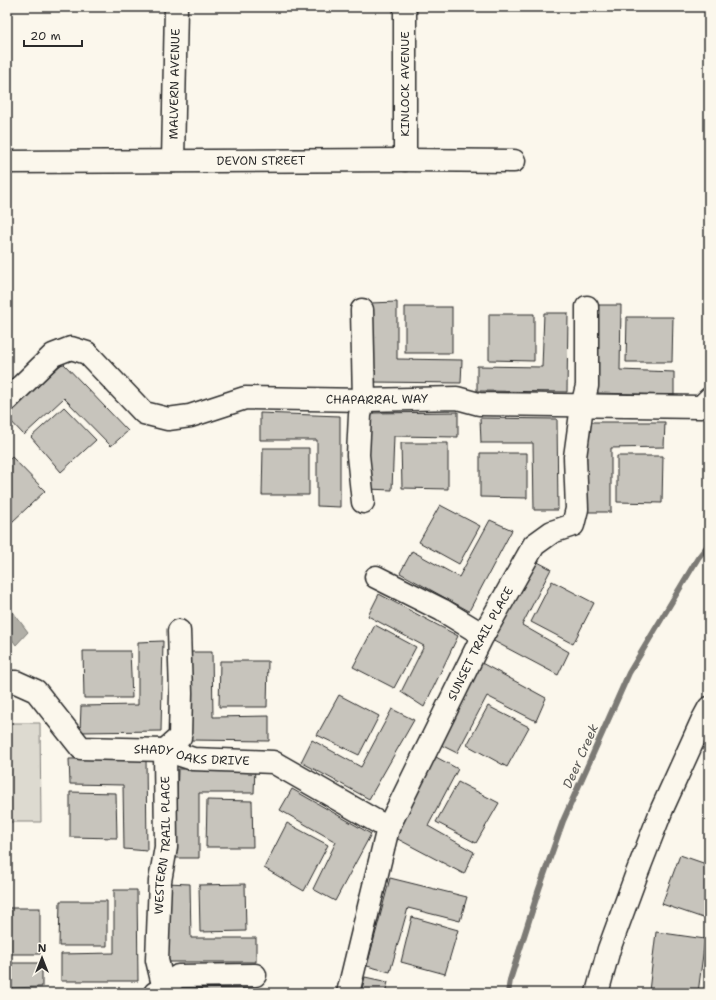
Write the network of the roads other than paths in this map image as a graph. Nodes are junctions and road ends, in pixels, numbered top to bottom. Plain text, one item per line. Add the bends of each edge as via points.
1 (176, 7) edge
2 (405, 7) edge
3 (405, 160) junction
4 (173, 161) junction
5 (514, 161) dead end
6 (7, 162) edge
7 (587, 307) dead end
8 (362, 310) dead end
9 (709, 399) edge
10 (7, 400) edge
11 (364, 400) junction
12 (582, 406) junction
13 (363, 502) dead end
14 (376, 577) dead end
15 (179, 631) dead end
16 (483, 635) junction
17 (7, 682) edge
18 (709, 708) edge
19 (165, 750) junction
20 (388, 828) junction
21 (255, 975) dead end
22 (161, 991) edge
23 (348, 993) edge
24 (597, 993) edge

1 - 4 street, MALVERN AVENUE
2 - 3 street, KINLOCK AVENUE
3 - 4 street, DEVON STREET
3 - 5 street, DEVON STREET
4 - 6 street, DEVON STREET
7 - 12 street, SUNSET TRAIL PLACE via 587,386
8 - 11 street
9 - 12 street, CHAPARRAL WAY via 701,407
10 - 11 street, CHAPARRAL WAY via 53,355 71,348 87,353 144,413 168,419 190,416 245,398
11 - 12 street, CHAPARRAL WAY via 457,398 479,404
11 - 13 street via 360,415 358,455
12 - 16 street, SUNSET TRAIL PLACE via 575,457 578,509 573,525 552,532 534,545
14 - 16 street via 442,610
15 - 19 street via 180,737
16 - 20 street, SUNSET TRAIL PLACE
17 - 19 street, SHADY OAKS DRIVE via 16,682 36,691 81,748
18 - 24 street via 662,810 637,873 609,949
19 - 20 street, SHADY OAKS DRIVE via 193,759 273,762
19 - 22 street, WESTERN TRAIL PLACE via 166,847 160,881 157,960
20 - 23 street, SUNSET TRAIL PLACE
21 - 22 street via 178,976

